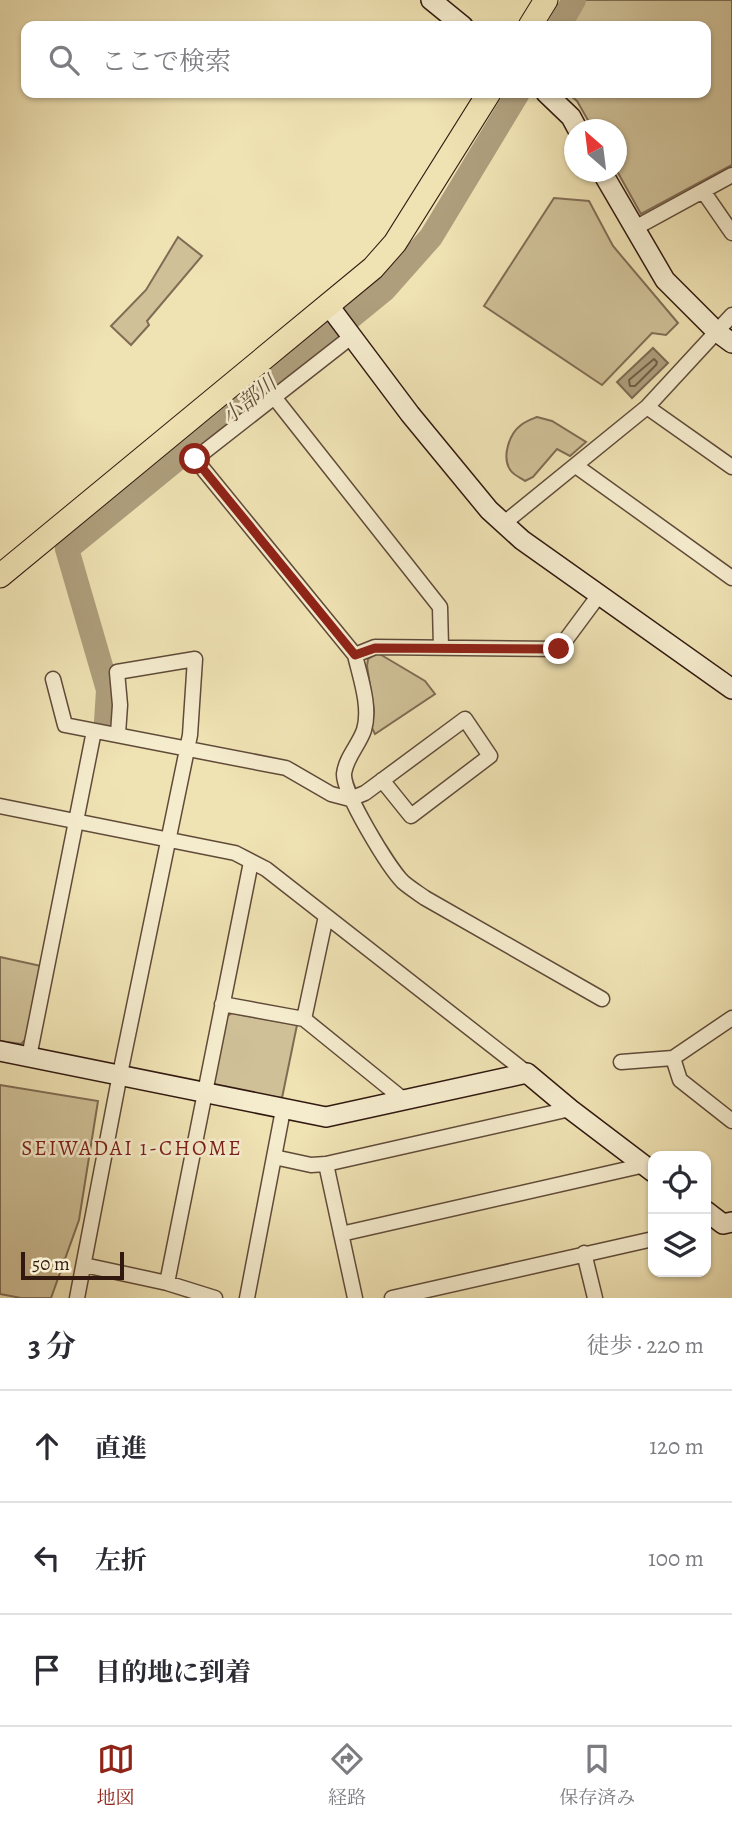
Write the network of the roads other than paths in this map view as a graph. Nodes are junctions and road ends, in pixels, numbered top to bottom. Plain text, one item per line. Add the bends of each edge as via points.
1 (431, 0) edge
2 (546, 0) edge
3 (457, 21) edge
4 (533, 21) edge
5 (486, 98) edge
6 (551, 98) edge
7 (572, 119) edge
8 (732, 175) edge
9 (608, 182) edge
10 (703, 191) junction
11 (635, 228) junction
12 (732, 233) edge
13 (332, 310) junction
14 (732, 316) edge
15 (351, 337) junction
16 (724, 337) edge
17 (274, 397) junction
18 (647, 407) junction
19 (576, 466) junction
20 (732, 467) edge
21 (503, 524) junction
22 (0, 576) edge
23 (732, 578) edge
24 (599, 595) junction
25 (441, 647) junction
26 (355, 655) junction
27 (53, 679) dead end
28 (732, 689) edge
29 (94, 731) junction
30 (118, 734) junction
31 (186, 748) junction
32 (382, 780) junction
33 (350, 799) junction
34 (0, 806) edge
35 (76, 823) junction
36 (168, 840) junction
37 (251, 862) junction
38 (326, 916) junction
39 (602, 999) dead end
40 (222, 1004) junction
41 (732, 1018) edge
42 (304, 1019) junction
43 (0, 1051) edge
44 (29, 1057) junction
45 (673, 1058) junction
46 (621, 1062) dead end
47 (527, 1073) junction
48 (120, 1074) junction
49 (204, 1093) junction
50 (404, 1100) junction
51 (570, 1109) junction
52 (283, 1110) junction
53 (732, 1121) edge
54 (274, 1157) junction
55 (326, 1164) junction
56 (648, 1167) edge
57 (648, 1168) edge
58 (341, 1234) junction
59 (648, 1239) edge
60 (584, 1253) junction
61 (84, 1265) junction
62 (167, 1283) junction
63 (77, 1298) edge
64 (215, 1298) edge
65 (247, 1298) edge
66 (355, 1298) edge
67 (392, 1298) edge
68 (595, 1298) edge

1 - 3 street
2 - 4 main road
5 - 13 main road via 395,243
6 - 7 street
8 - 10 street
9 - 11 street
10 - 11 street
10 - 12 street
11 - 16 street via 666,281
13 - 15 street
13 - 22 main road
14 - 16 street
15 - 17 street
15 - 21 street
16 - 18 street
17 - 25 street via 440,607
17 - 26 street via 195,459
18 - 19 street
18 - 20 street
19 - 21 street
19 - 23 street
21 - 24 street
24 - 25 street via 559,649
24 - 28 street
25 - 26 street via 375,648
26 - 33 street via 365,711 364,729 344,776
27 - 29 street via 65,725
29 - 30 street
29 - 35 street
30 - 31 street
30 - 31 street via 117,672 195,659
31 - 33 street via 286,768 331,794
31 - 36 street
32 - 32 street via 465,719 490,756 411,816
32 - 33 street
33 - 39 street via 403,882
34 - 35 street
35 - 36 street
35 - 44 street
36 - 37 street via 235,853
36 - 48 street
37 - 38 street via 267,869
37 - 40 street
38 - 42 street
38 - 47 street
40 - 42 street
40 - 49 street
41 - 45 street
42 - 50 street
43 - 44 street
44 - 48 street
45 - 46 street
45 - 53 street via 680,1080
47 - 50 street
47 - 51 street
48 - 49 street
48 - 61 street
49 - 52 street
49 - 62 street
50 - 52 street via 326,1117
51 - 55 street
51 - 56 street
52 - 54 street
54 - 55 street
54 - 65 street
55 - 58 street
57 - 58 street
58 - 66 street
59 - 60 street
60 - 67 street
60 - 68 street
61 - 62 street
61 - 63 street
62 - 64 street

